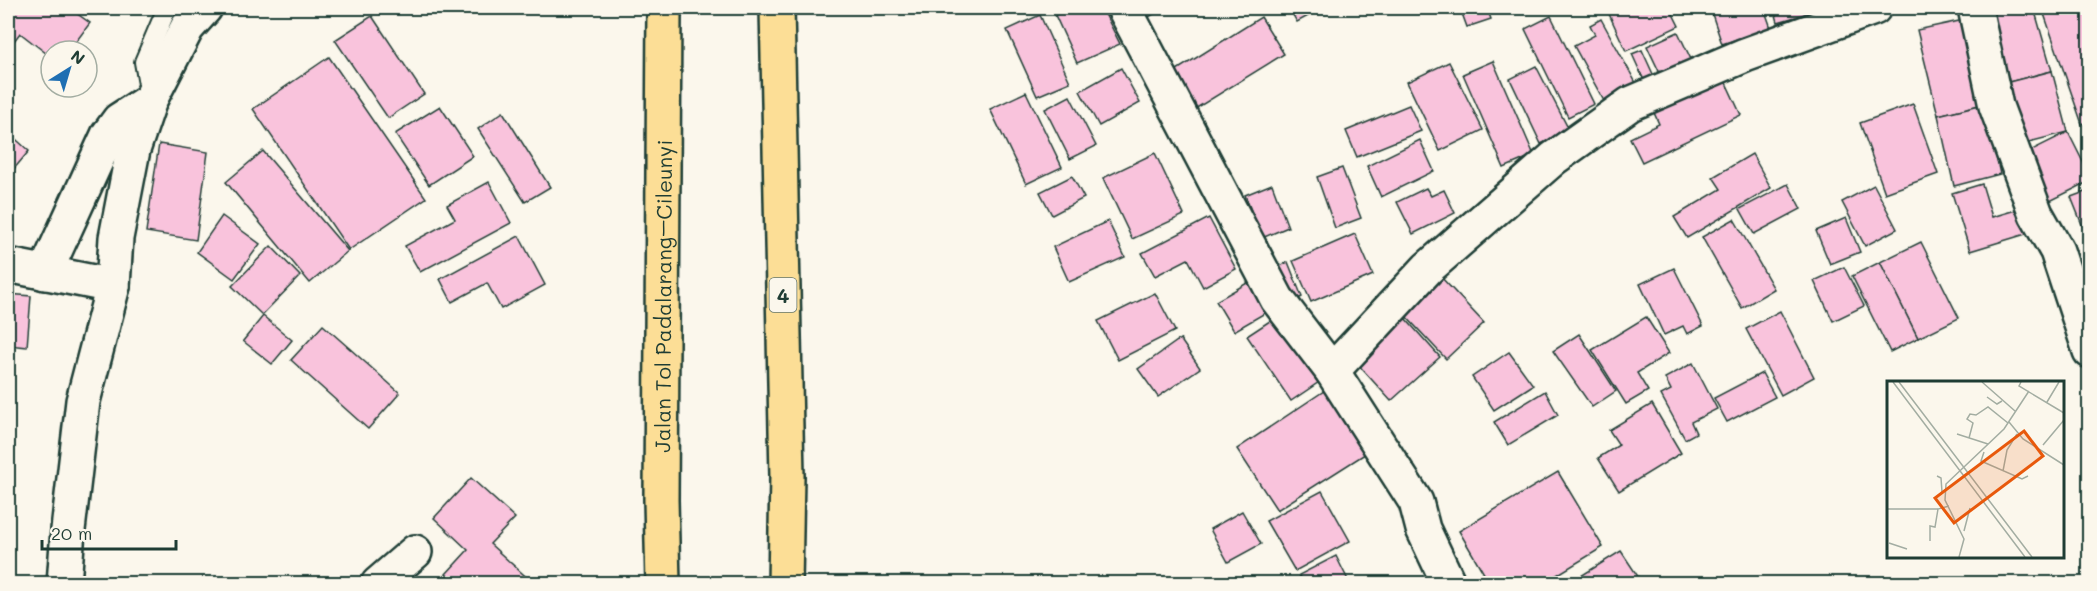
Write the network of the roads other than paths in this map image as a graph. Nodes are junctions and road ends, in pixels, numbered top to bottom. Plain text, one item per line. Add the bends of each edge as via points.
1 (167, 8) edge
2 (205, 8) edge
3 (664, 8) edge
4 (777, 8) edge
5 (1124, 8) edge
6 (1874, 8) edge
7 (1975, 8) edge
8 (150, 100) junction
9 (8, 265) edge
10 (45, 273) junction
11 (113, 286) junction
12 (2090, 351) edge
13 (1332, 371) junction
14 (415, 552) dead end
15 (64, 584) edge
16 (378, 584) edge
17 (663, 584) edge
18 (785, 584) edge
19 (1449, 584) edge

1 - 8 lane via 144,62
2 - 8 street via 187,28
3 - 17 highway, Jalan Tol Padalarang–Cileunyi
4 - 18 highway, 4
5 - 13 street via 1278,299
6 - 13 street via 1745,55 1630,104 1554,158 1428,268
7 - 12 street via 1996,106 2036,214 2057,251
8 - 10 street via 119,120 108,135
8 - 11 street via 133,150 116,238
9 - 10 street
10 - 11 street
11 - 15 street via 83,401
13 - 19 street via 1416,502 1423,529
14 - 16 street

